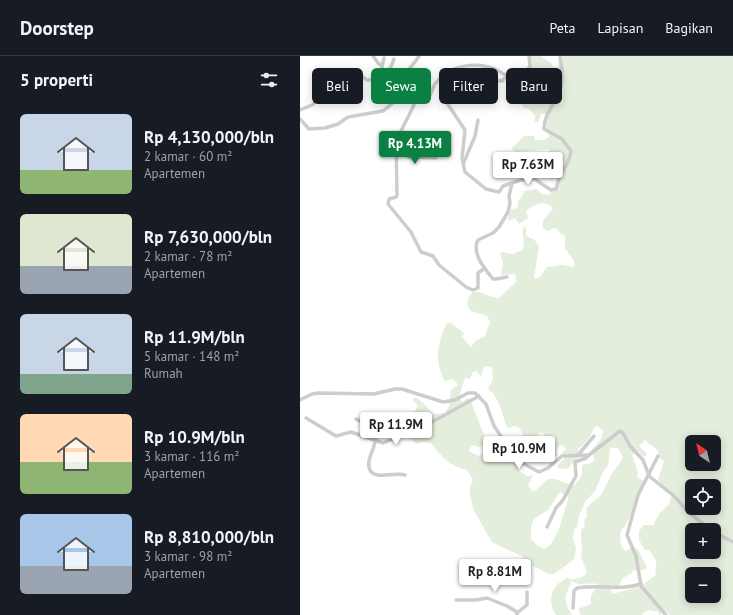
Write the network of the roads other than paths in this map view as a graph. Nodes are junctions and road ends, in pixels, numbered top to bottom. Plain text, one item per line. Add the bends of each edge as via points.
1 (373, 56) edge
2 (419, 56) edge
3 (529, 56) edge
4 (560, 56) edge
5 (384, 58) dead end
6 (394, 59) dead end
7 (382, 66) joint
8 (390, 68) edge
9 (410, 68) edge
10 (458, 68) edge
11 (492, 68) edge
12 (528, 68) edge
13 (498, 71) edge
14 (506, 77) joint
15 (371, 80) edge
16 (498, 80) edge
17 (439, 81) edge
18 (431, 94) edge
19 (391, 104) edge
20 (414, 104) edge
21 (447, 104) edge
22 (300, 110) edge
23 (300, 119) edge
24 (478, 120) dead end
25 (397, 153) junction
26 (436, 158) dead end
27 (462, 164) junction
28 (512, 183) junction
29 (485, 268) junction
30 (507, 277) dead end
31 (479, 396) junction
32 (300, 400) edge
33 (306, 418) dead end
34 (356, 419) dead end
35 (594, 436) dead end
36 (376, 441) junction
37 (578, 455) junction
38 (589, 455) junction
39 (658, 456) dead end
40 (405, 476) dead end
41 (649, 476) junction
42 (701, 523) edge
43 (546, 527) dead end
44 (721, 536) edge
45 (733, 542) edge
46 (641, 584) junction
47 (527, 592) dead end
48 (456, 600) dead end
49 (573, 608) dead end
50 (517, 614) edge
51 (666, 615) edge

1 - 7 street
2 - 9 street
3 - 12 street
4 - 28 street via 563,80 559,94 547,113 544,129 562,139 571,151 571,158 559,178 556,189 551,190 533,178
5 - 7 street
6 - 8 street
10 - 11 street via 466,65
13 - 14 street
14 - 16 street via 502,81
15 - 22 street via 355,73 350,82
17 - 18 street
19 - 23 street via 382,111 348,116 338,124 325,128 309,129
20 - 25 street via 396,139
21 - 27 street via 465,130
24 - 27 street
25 - 26 street via 409,157
25 - 29 street via 397,195 389,200 388,204 411,232 421,252 431,254 439,265 473,290 478,287 477,276
27 - 28 street via 465,172 490,191 499,192 503,186
28 - 29 street via 508,212 493,233 479,239 477,243 477,255
29 - 30 street via 494,279
31 - 32 street via 471,392 455,400 443,402 395,389 374,394 318,393
31 - 36 street via 419,432 399,429 394,437 386,442
31 - 37 street via 486,404 509,454 515,459 541,472 562,456
33 - 36 street via 336,436 351,432
34 - 36 street via 372,428
35 - 37 street
36 - 40 street via 368,465 371,472 378,475
37 - 38 street
38 - 41 street via 620,431 643,460
38 - 43 street via 575,462 576,476
39 - 41 street
41 - 42 street
41 - 46 street via 638,495 627,535 636,556
44 - 45 street
46 - 49 street via 627,588 578,588 574,591
46 - 51 street
47 - 50 street via 527,605
48 - 50 street via 487,598 507,606

